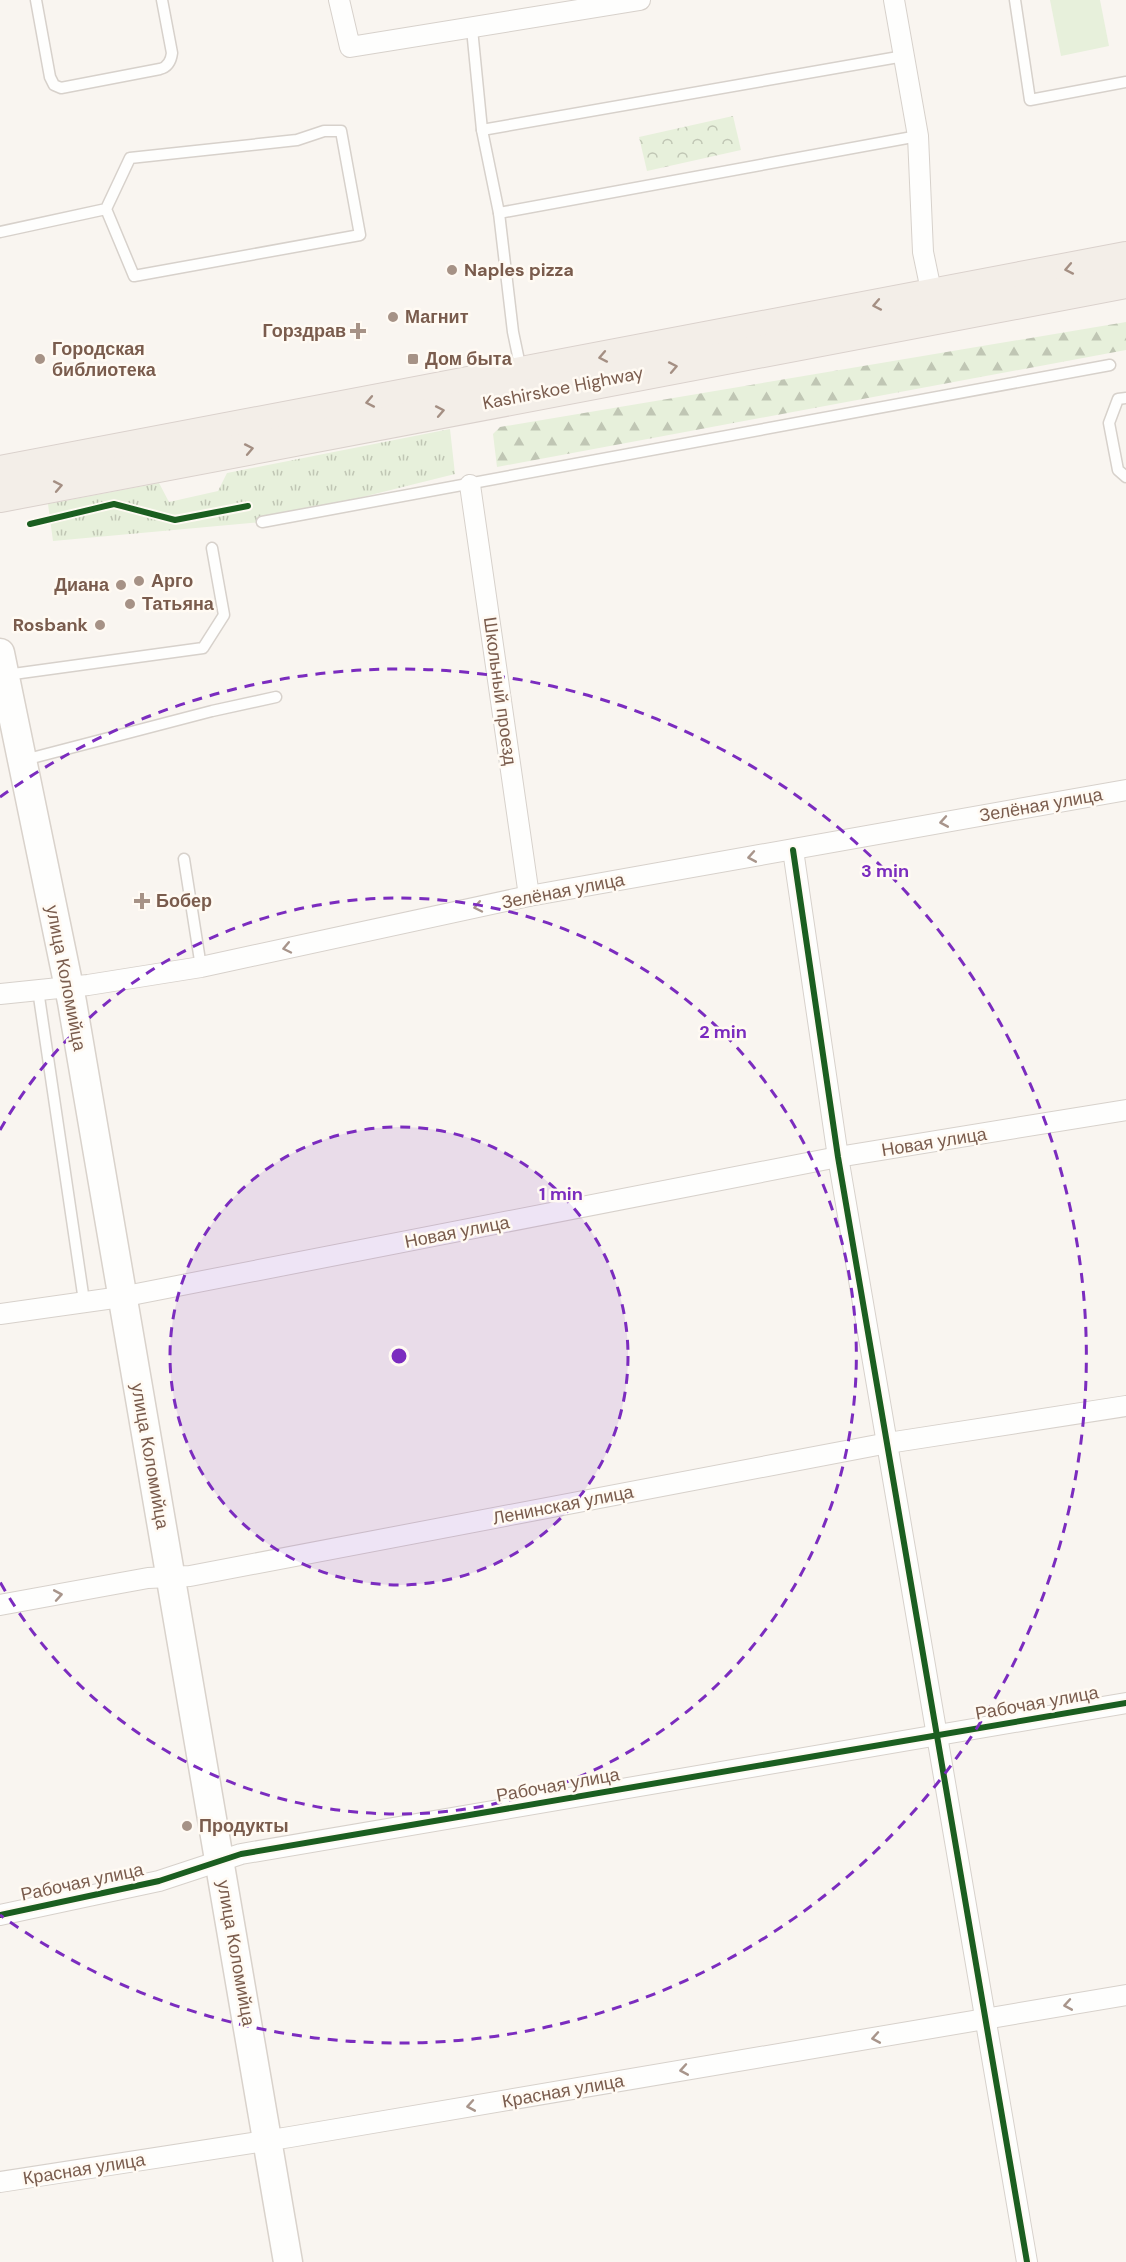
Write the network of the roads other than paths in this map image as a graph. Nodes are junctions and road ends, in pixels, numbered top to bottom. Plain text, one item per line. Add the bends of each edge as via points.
1 (36, 0) edge
2 (162, 0) edge
3 (339, 0) edge
4 (640, 0) edge
5 (894, 0) edge
6 (1016, 0) edge
7 (472, 29) junction
8 (904, 56) junction
9 (1126, 82) edge
10 (482, 130) junction
11 (918, 136) junction
12 (106, 209) junction
13 (499, 213) junction
14 (0, 232) edge
15 (1126, 258) edge
16 (1126, 282) edge
17 (932, 295) junction
18 (1110, 365) dead end
19 (522, 372) junction
20 (1126, 398) edge
21 (0, 472) edge
22 (1126, 477) edge
23 (470, 485) junction
24 (0, 496) edge
25 (262, 522) dead end
26 (212, 548) dead end
27 (3, 677) edge
28 (276, 697) dead end
29 (17, 743) junction
30 (1126, 790) edge
31 (793, 850) junction
32 (184, 859) dead end
33 (529, 896) junction
34 (201, 967) junction
35 (69, 988) junction
36 (38, 990) junction
37 (0, 994) edge
38 (1126, 1110) edge
39 (838, 1157) junction
40 (121, 1297) junction
41 (84, 1301) junction
42 (0, 1314) edge
43 (1126, 1406) edge
44 (888, 1443) junction
45 (171, 1577) junction
46 (0, 1605) edge
47 (1126, 1702) edge
48 (936, 1735) junction
49 (220, 1861) junction
50 (0, 1915) edge
51 (1126, 1995) edge
52 (987, 2019) junction
53 (268, 2140) junction
54 (0, 2182) edge
55 (288, 2262) edge
56 (1027, 2262) edge

1 - 2 lane via 50,77 61,88 166,66 172,53
3 - 7 street via 350,47
4 - 7 street
5 - 8 street
6 - 9 lane via 1030,100
7 - 10 lane
8 - 10 lane
8 - 11 street
10 - 13 lane
11 - 13 lane
11 - 17 street via 923,252
12 - 12 lane via 130,158 297,140 324,131 341,131 360,235 134,276
12 - 14 lane
13 - 19 lane via 513,332
15 -> 17 main road, Kashirskoe Highway
24 -> 16 main road, Kashirskoe Highway
17 -> 19 main road, Kashirskoe Highway
18 - 23 lane
19 -> 21 main road, Kashirskoe Highway
20 - 22 lane via 1118,399 1109,423 1118,470
23 - 25 lane
23 - 33 street, Школьный проезд
26 - 27 lane via 224,615 203,648
27 - 29 main road, улица Коломийца
28 - 29 lane
29 - 35 main road, улица Коломийца
30 -> 31 street, Зелёная улица
31 -> 33 street, Зелёная улица
31 - 39 street
32 - 34 lane
33 -> 34 street, Зелёная улица
34 - 35 street, Зелёная улица
35 - 36 street, Зелёная улица
35 - 40 main road, улица Коломийца
36 - 37 street, Зелёная улица
36 - 41 lane
38 - 39 street, Новая улица
39 - 40 street, Новая улица
39 - 44 street
40 - 41 street, Новая улица
40 - 45 main road, улица Коломийца
41 - 42 street, Новая улица
43 - 44 street, Ленинская улица
44 - 45 street, Ленинская улица
44 - 48 street
46 -> 45 street, Ленинская улица
45 - 49 main road, улица Коломийца
47 - 48 street, Рабочая улица
48 - 49 street, Рабочая улица via 241,1854
48 - 52 street
49 - 50 street, Рабочая улица via 159,1881
49 - 53 main road, улица Коломийца
51 -> 52 street, Красная улица
52 -> 53 street, Красная улица
52 - 56 street
53 - 54 street, Красная улица
53 - 55 main road, улица Коломийца

